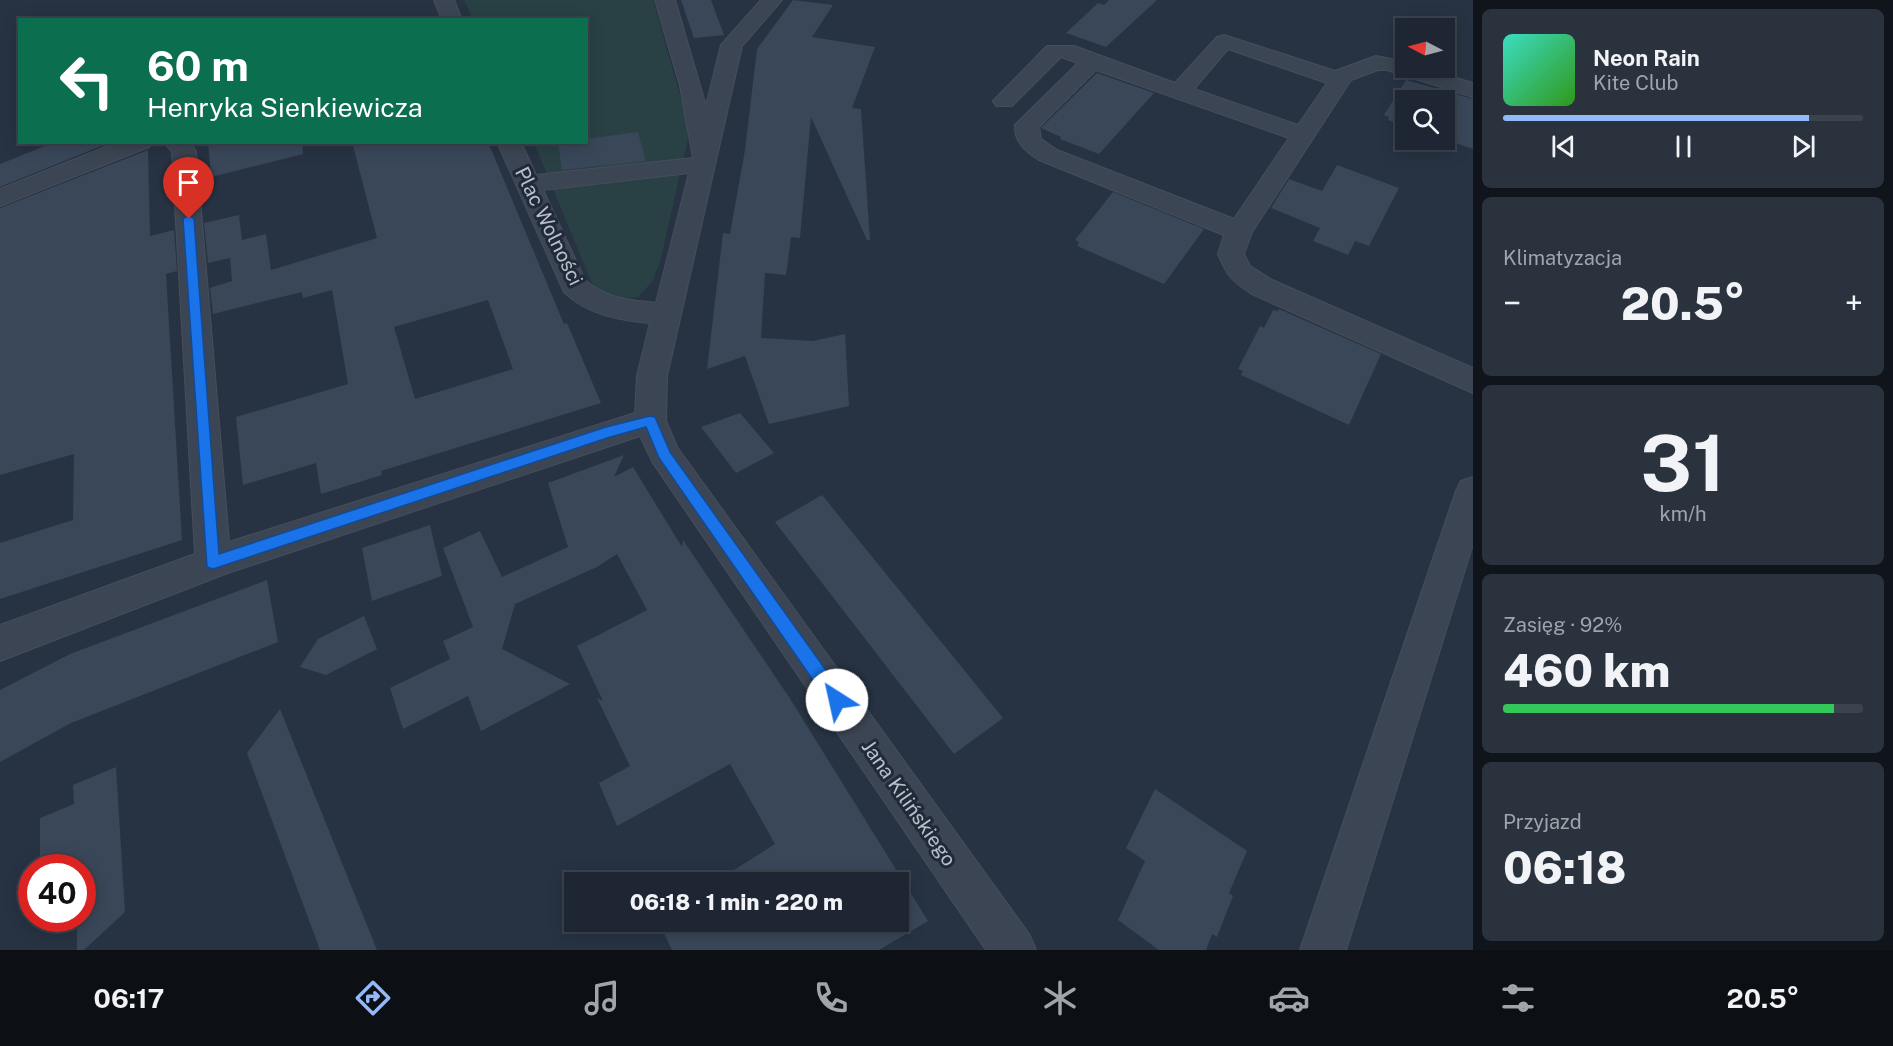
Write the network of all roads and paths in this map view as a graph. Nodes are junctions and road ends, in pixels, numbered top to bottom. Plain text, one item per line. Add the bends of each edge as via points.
1 (444, 0) edge
2 (665, 0) edge
3 (772, 0) edge
4 (452, 18) edge
5 (678, 44) junction
6 (732, 45) junction
7 (1092, 61) junction
8 (1340, 80) junction
9 (1473, 90) edge
10 (1179, 92) junction
11 (1004, 101) dead end
12 (1302, 135) junction
13 (136, 144) edge
14 (178, 144) edge
15 (510, 144) edge
16 (705, 164) junction
17 (528, 184) junction
18 (0, 198) edge
19 (1239, 231) junction
20 (666, 314) junction
21 (1473, 381) edge
22 (650, 421) junction
23 (1473, 491) edge
24 (213, 563) junction
25 (0, 643) edge
26 (1008, 949) edge
27 (1323, 950) edge

1 - 4 street
2 - 5 street
3 - 6 street
5 - 6 street via 704,49
5 - 16 street via 691,86
6 - 16 street
7 - 10 street
7 - 11 street via 1055,51
7 - 19 street via 1027,125 1026,135 1032,145 1048,155
8 - 9 street via 1342,75 1376,63
8 - 10 street via 1224,42
8 - 12 street
10 - 12 street
12 - 19 street
13 - 18 street
14 - 24 street via 184,151
15 - 17 street, Plac Wolności
16 - 17 street
16 - 20 street
17 - 20 street, Plac Wolności via 574,285 585,298 603,306
19 - 21 street via 1232,254 1239,272 1262,287
20 - 22 street via 652,376
22 - 24 street
22 - 26 street, Jana Kilińskiego via 664,454
23 - 27 street
24 - 25 street

